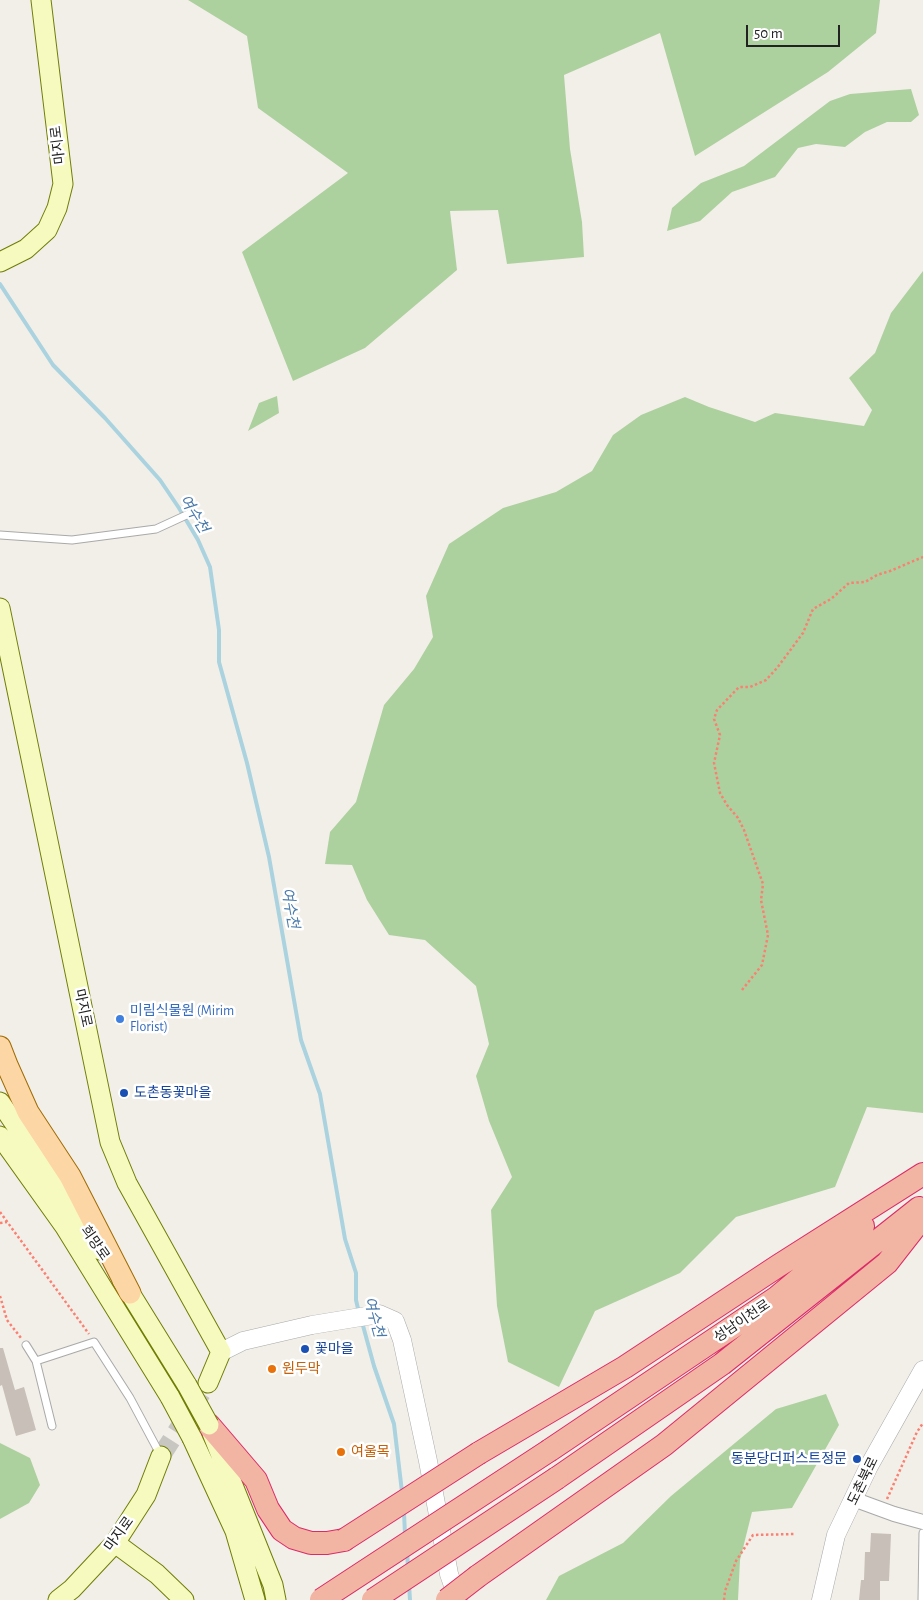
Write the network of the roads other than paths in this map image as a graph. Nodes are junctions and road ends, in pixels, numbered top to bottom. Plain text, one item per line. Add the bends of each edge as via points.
1 (40, 0) edge
2 (5, 259) edge
3 (191, 513) dead end
4 (0, 535) edge
5 (0, 608) edge
6 (0, 1047) edge
7 (0, 1102) edge
8 (0, 1136) edge
9 (923, 1175) edge
10 (923, 1205) edge
11 (923, 1217) edge
12 (130, 1293) junction
13 (26, 1345) road end
14 (221, 1352) junction
15 (36, 1361) junction
16 (923, 1370) edge
17 (208, 1383) tunnel mouth
18 (52, 1426) dead end
19 (200, 1431) junction
20 (162, 1456) joint
21 (853, 1499) junction
22 (923, 1522) edge
23 (923, 1533) edge
24 (115, 1543) junction
25 (58, 1600) edge
26 (184, 1600) edge
27 (255, 1600) edge
28 (276, 1600) edge
29 (321, 1600) edge
30 (373, 1600) edge
31 (447, 1600) edge
32 (458, 1600) edge
33 (821, 1600) edge
34 (922, 1600) edge

1 - 2 main road, 마지로 via 62,184 57,208 47,230 26,249
3 - 4 lane via 156,529 72,540
5 - 14 main road, 마지로 via 110,1142 127,1183
6 - 12 main road via 28,1112 70,1176
7 - 12 main road, 희망로
8 - 19 main road, 희망로, bridge via 65,1227 170,1397
9 - 19 highway, bridge via 625,1366 479,1453 344,1540 311,1543 282,1530 268,1509 256,1480
9 - 29 highway, 성남이천로, bridge via 776,1298
10 - 30 highway, 성남이천로, bridge via 722,1364
11 - 31 highway, bridge via 887,1263 664,1445
12 - 19 main road, 희망로, bridge via 187,1385
13 - 15 lane
14 - 17 main road
14 - 32 street via 243,1341 312,1325 379,1314 395,1322 402,1340 428,1461 449,1574
15 - 18 lane
15 - 20 lane via 94,1342
16 - 21 street, 도촌북로
19 - 27 main road
19 - 28 main road via 273,1586
20 - 24 main road, 마지로 via 146,1495
21 - 22 street
21 - 33 street, 도촌북로 via 836,1535
23 - 34 lane
24 - 25 main road, 마지로
24 - 26 main road via 157,1574

